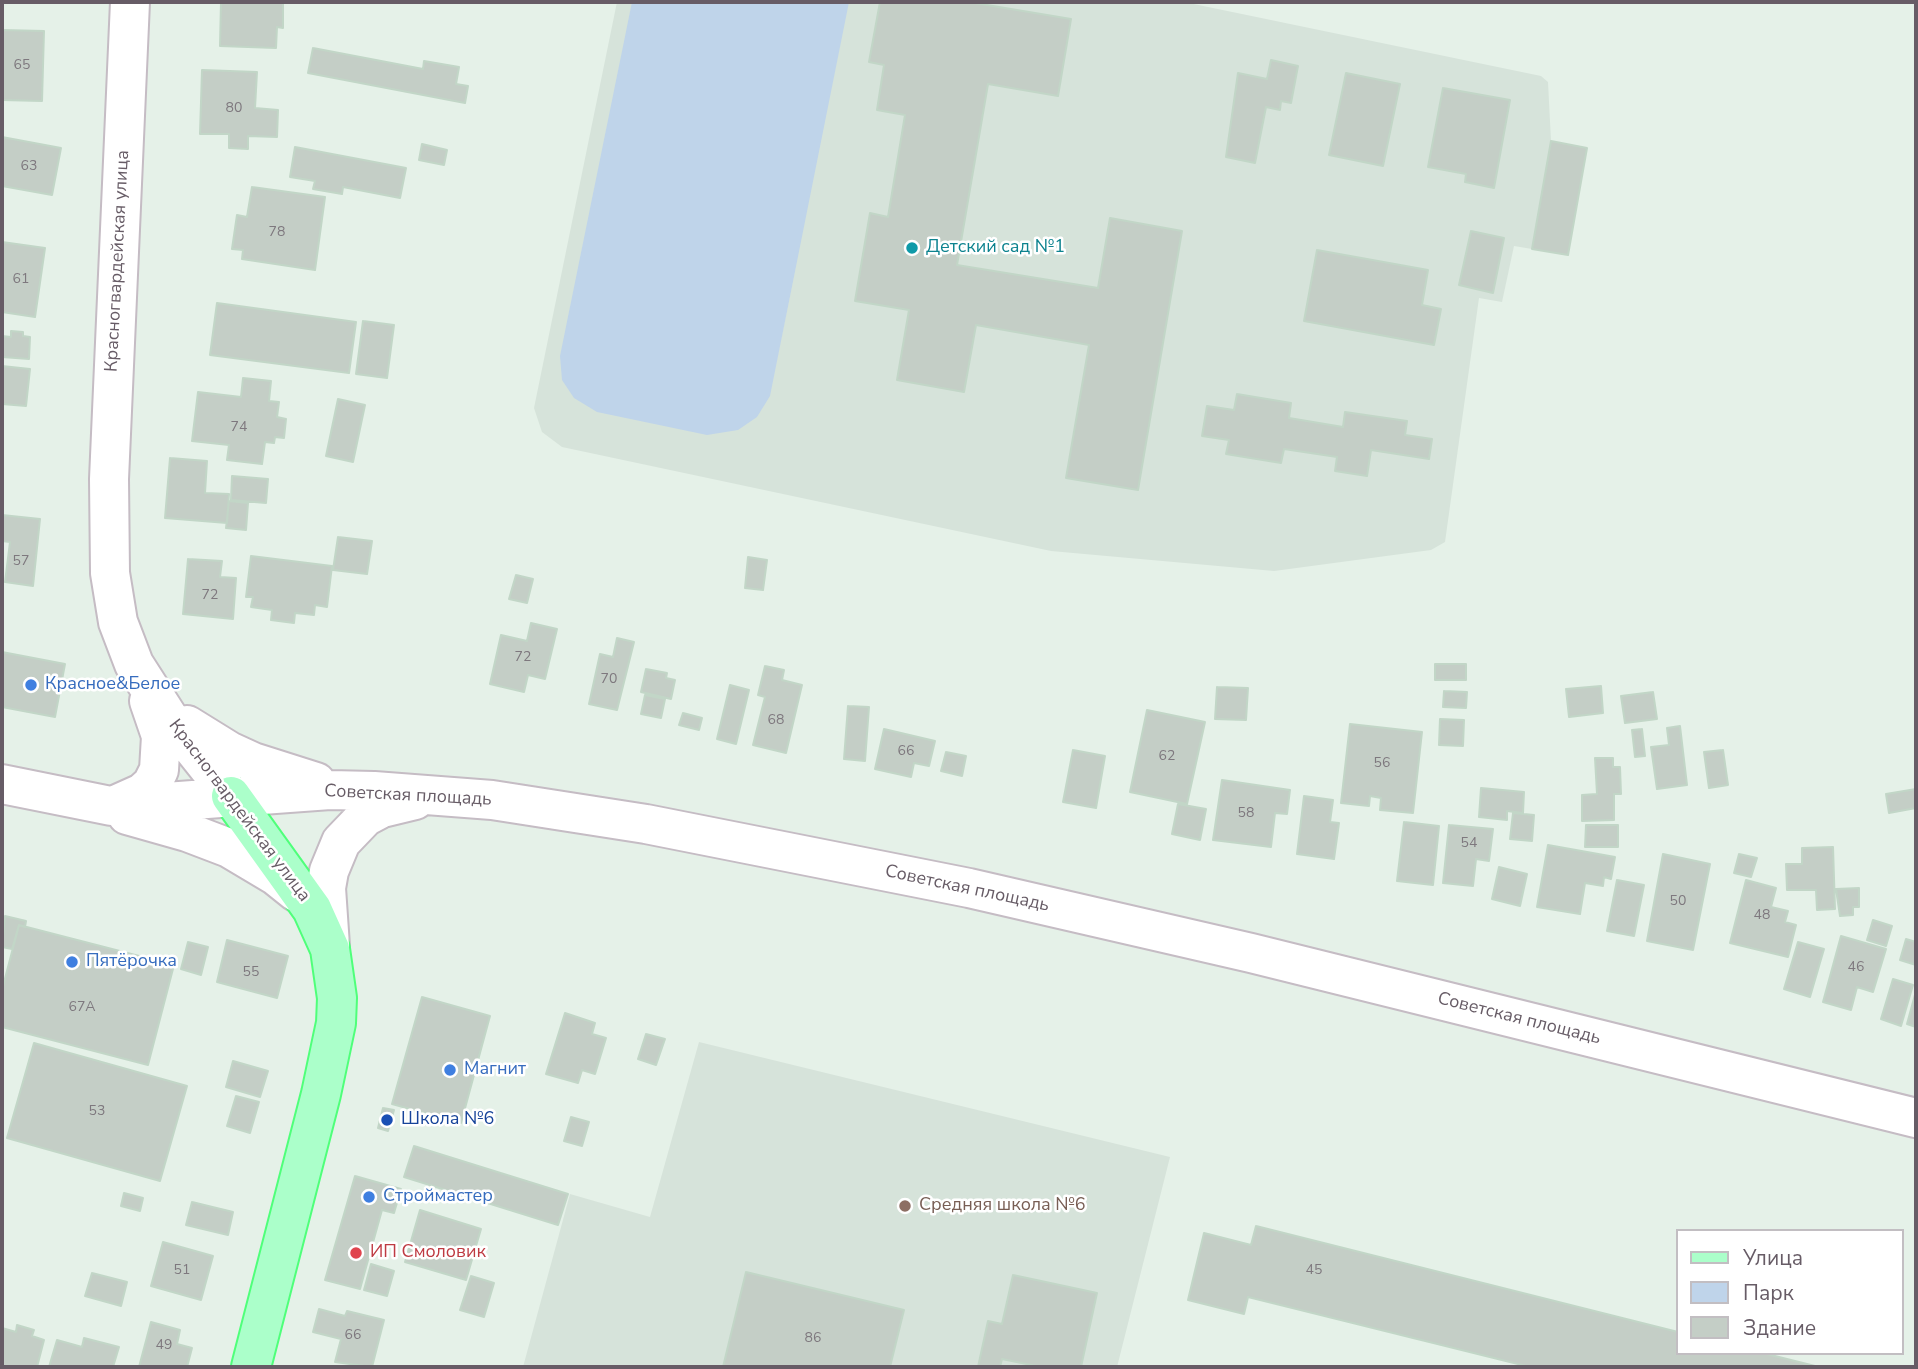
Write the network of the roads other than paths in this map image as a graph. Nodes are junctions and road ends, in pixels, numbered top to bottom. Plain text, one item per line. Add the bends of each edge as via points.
1 (130, 2) edge
2 (141, 676) junction
3 (2, 784) edge
4 (374, 791) junction
5 (231, 796) junction
6 (459, 797) junction
7 (94, 804) junction
8 (312, 909) junction
9 (330, 949) junction
10 (1916, 1118) edge
11 (251, 1367) edge

1 - 2 street, Красногвардейская улица via 108,530 114,601 125,645
2 - 4 street via 188,726 229,751 300,779
2 - 5 street, Красногвардейская улица
2 - 7 street via 160,736 159,770 142,793
3 - 7 street, Советская площадь
4 - 5 street, Советская площадь
4 - 6 street, Советская площадь
5 - 7 street, Советская площадь
5 - 8 main road, Красногвардейская улица
6 - 9 street via 426,798 382,808 351,829 329,871
6 - 10 street, Советская площадь via 646,824 994,894
7 - 8 street via 229,848 275,876
8 - 9 main road, Красногвардейская улица
9 - 11 main road, Красногвардейская улица via 337,998 331,1053

